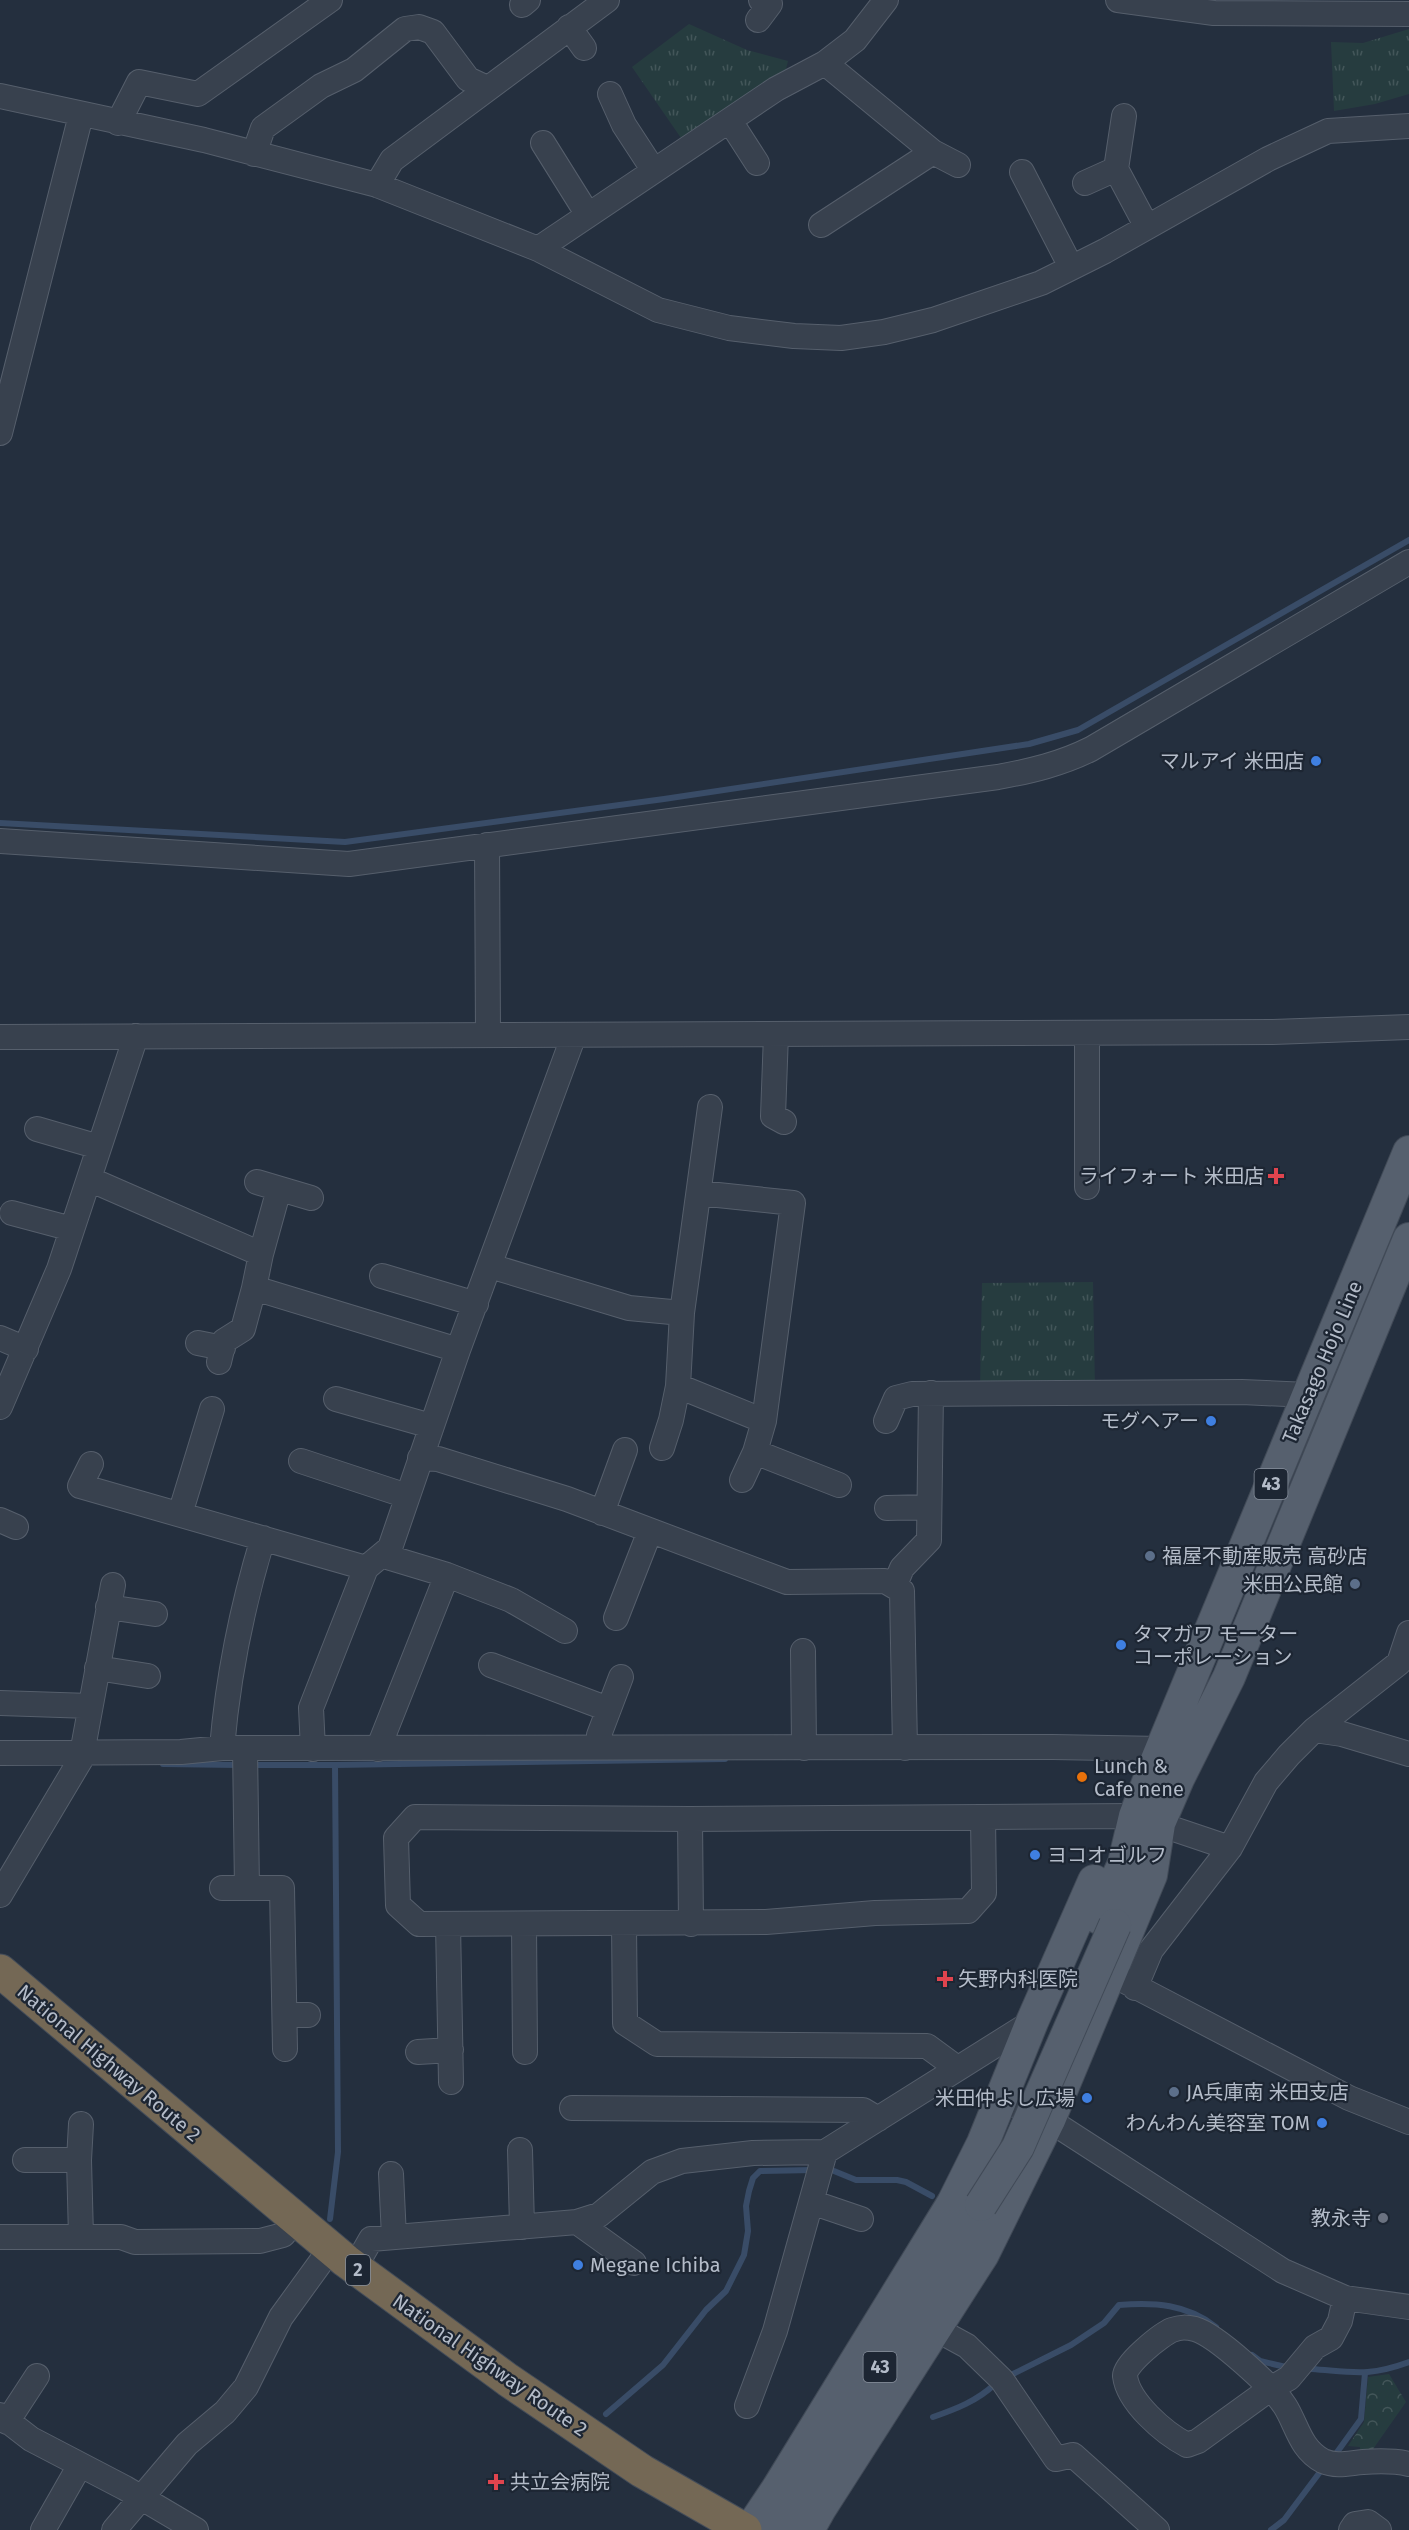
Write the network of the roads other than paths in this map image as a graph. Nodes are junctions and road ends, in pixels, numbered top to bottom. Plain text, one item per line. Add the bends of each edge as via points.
1 (330, 0) edge
2 (607, 0) edge
3 (886, 0) edge
4 (1118, 0) edge
5 (1205, 6) edge
6 (1409, 14) edge
7 (569, 27) junction
8 (584, 48) dead end
9 (825, 63) junction
10 (487, 88) junction
11 (610, 94) dead end
12 (0, 96) edge
13 (81, 115) junction
14 (1124, 116) dead end
15 (730, 121) junction
16 (118, 123) junction
17 (1409, 126) edge
18 (543, 143) dead end
19 (933, 152) junction
20 (254, 154) junction
21 (757, 163) dead end
22 (958, 165) dead end
23 (1116, 169) junction
24 (654, 171) junction
25 (1022, 172) dead end
26 (1085, 183) dead end
27 (377, 185) junction
28 (588, 215) junction
29 (821, 225) dead end
30 (1147, 227) junction
31 (538, 249) junction
32 (1071, 267) junction
33 (0, 433) edge
34 (1409, 562) edge
35 (0, 841) edge
36 (487, 845) junction
37 (1409, 1027) edge
38 (1086, 1032) junction
39 (488, 1033) junction
40 (776, 1034) junction
41 (574, 1035) junction
42 (136, 1036) junction
43 (1, 1041) edge
44 (710, 1107) dead end
45 (784, 1122) dead end
46 (37, 1129) dead end
47 (99, 1147) junction
48 (1409, 1152) edge
49 (89, 1179) junction
50 (1087, 1186) dead end
51 (699, 1193) junction
52 (311, 1198) dead end
53 (12, 1213) dead end
54 (72, 1229) junction
55 (1409, 1239) edge
56 (261, 1254) junction
57 (490, 1266) junction
58 (382, 1276) dead end
59 (254, 1288) junction
60 (476, 1304) junction
61 (682, 1313) junction
62 (0, 1338) edge
63 (198, 1343) dead end
64 (26, 1349) junction
65 (458, 1350) junction
66 (678, 1386) junction
67 (931, 1393) junction
68 (1308, 1395) junction
69 (336, 1399) dead end
70 (0, 1407) edge
71 (886, 1420) dead end
72 (200, 1421) dead end
73 (764, 1421) junction
74 (431, 1426) junction
75 (662, 1448) dead end
76 (625, 1450) dead end
77 (755, 1452) junction
78 (420, 1458) junction
79 (301, 1461) dead end
80 (91, 1464) dead end
81 (742, 1480) dead end
82 (839, 1485) dead end
83 (407, 1496) junction
84 (929, 1507) junction
85 (886, 1508) dead end
86 (602, 1513) junction
87 (180, 1514) junction
88 (650, 1531) junction
89 (263, 1538) junction
90 (375, 1562) junction
91 (447, 1575) junction
92 (894, 1585) junction
93 (155, 1614) dead end
94 (616, 1617) dead end
95 (565, 1630) dead end
96 (1409, 1633) edge
97 (803, 1651) dead end
98 (1404, 1664) edge
99 (491, 1665) dead end
100 (97, 1668) junction
101 (148, 1676) dead end
102 (621, 1677) dead end
103 (0, 1702) edge
104 (90, 1706) junction
105 (608, 1709) junction
106 (1314, 1730) junction
107 (598, 1747) junction
108 (804, 1748) junction
109 (905, 1748) junction
110 (313, 1749) junction
111 (378, 1749) junction
112 (1162, 1749) junction
113 (0, 1753) edge
114 (1409, 1754) edge
115 (240, 1758) junction
116 (80, 1760) junction
117 (983, 1817) junction
118 (690, 1819) junction
119 (1147, 1820) junction
120 (1230, 1848) junction
121 (222, 1888) dead end
122 (248, 1888) junction
123 (0, 1894) edge
124 (448, 1924) junction
125 (524, 1924) junction
126 (624, 1924) junction
127 (691, 1924) junction
128 (0, 1971) edge
129 (1122, 1981) junction
130 (1032, 2022) junction
131 (285, 2049) dead end
132 (451, 2050) junction
133 (418, 2052) dead end
134 (525, 2052) dead end
135 (957, 2068) junction
136 (451, 2082) dead end
137 (1002, 2099) junction
138 (572, 2108) dead end
139 (878, 2119) junction
140 (1049, 2120) junction
141 (1409, 2122) edge
142 (81, 2124) dead end
143 (520, 2150) dead end
144 (825, 2152) junction
145 (25, 2160) dead end
146 (79, 2160) junction
147 (391, 2174) dead end
148 (811, 2202) junction
149 (861, 2219) dead end
150 (296, 2220) junction
151 (577, 2222) junction
152 (522, 2227) junction
153 (0, 2237) edge
154 (81, 2237) junction
155 (394, 2237) junction
156 (343, 2258) junction
157 (634, 2263) dead end
158 (1345, 2298) junction
159 (1409, 2307) edge
160 (934, 2328) junction
161 (37, 2376) dead end
162 (1270, 2389) junction
163 (747, 2406) dead end
164 (4, 2419) edge
165 (1409, 2464) edge
166 (80, 2465) junction
167 (140, 2498) junction
168 (740, 2529) edge
169 (43, 2530) edge
170 (114, 2530) edge
171 (196, 2530) edge
172 (779, 2530) edge
173 (808, 2530) edge
174 (1157, 2530) edge
175 (1351, 2530) edge
176 (1379, 2530) edge

1 - 16 street via 198,94 139,82
2 - 7 street
3 - 9 street via 855,40
4 - 5 street
5 - 6 street
7 - 8 street
7 - 10 street
9 - 15 street via 776,89
9 - 19 street
10 - 20 street via 468,79 433,32 419,27 405,29 354,70 321,86 264,128
10 - 27 street via 392,160
11 - 24 street via 624,126
12 - 13 street
13 - 16 street
13 - 33 street
14 - 23 street
15 - 21 street
15 - 24 street
16 - 20 street
17 - 30 street via 1328,131 1268,159
18 - 28 street
19 - 22 street
19 - 29 street via 851,216
20 - 27 street
23 - 26 street
23 - 30 street
24 - 28 street
25 - 32 street
27 - 31 street
28 - 31 street
30 - 32 street
31 - 32 street via 658,310 729,328 841,338 884,332 980,306
34 - 36 street via 1067,761 998,777
35 - 36 street via 350,864
36 - 39 street
37 - 38 street
38 - 40 street
38 - 50 street
39 - 41 street
39 - 42 street
40 - 41 street
40 - 45 street via 773,1116
41 - 57 street
42 - 43 street
42 - 47 street
44 - 51 street
46 - 47 street
47 - 49 street
48 - 68 main road, Takasago Hojo Line / 43
49 - 54 street
49 - 56 street
51 - 61 street
51 - 73 street via 793,1203
52 - 56 street via 268,1185
53 - 54 street
54 - 64 street
55 - 119 main road, Takasago Hojo Line / 43 via 1229,1677 1178,1779
56 - 59 street
57 - 60 street
57 - 61 street via 629,1308
58 - 60 street
59 - 63 street via 243,1329 224,1341 221,1355
59 - 65 street
60 - 65 street
61 - 66 street
62 - 64 street
64 - 70 street
65 - 74 street
66 - 73 street
66 - 75 street
67 - 68 street
67 - 71 street via 896,1398
67 - 84 street
68 - 112 main road, Takasago Hojo Line / 43
69 - 74 street
72 - 87 street
73 - 77 street
74 - 78 street
76 - 86 street
77 - 81 street
77 - 82 street
78 - 83 street
78 - 86 street via 438,1459
79 - 83 street
80 - 87 street via 80,1486
83 - 90 street via 390,1548
84 - 85 street
84 - 92 street via 929,1540 902,1568
86 - 88 street
87 - 89 street
88 - 92 street via 787,1582 885,1581
88 - 94 street
89 - 90 street
89 - 115 street via 235,1643
90 - 91 street
90 - 110 street via 311,1708
91 - 95 street via 511,1600
91 - 111 street
92 - 109 street via 902,1591
93 - 100 street via 110,1596
96 - 98 street
97 - 108 street
98 - 106 street
99 - 105 street
100 - 101 street
100 - 104 street
102 - 105 street
103 - 104 street
104 - 116 street
105 - 107 street
106 - 114 street
106 - 120 street via 1266,1782
107 - 108 street
107 - 111 street
108 - 109 street
109 - 112 street
110 - 111 street
110 - 115 street
112 - 119 main road, Takasago Hojo Line / 43
113 - 116 street
115 - 116 street via 181,1752
115 - 122 street
116 - 123 street
117 - 118 street
117 - 119 street
117 - 127 street via 984,1893 968,1911
118 - 124 street via 416,1817 396,1838 398,1905 419,1924
118 - 127 street
119 - 120 street
119 - 129 main road via 1150,1875
119 - 130 main road via 1105,1856
119 - 172 main road, Takasago Hojo Line / 43, bridge via 1124,1863 1107,1922 1002,2141 981,2205
120 - 129 street
121 - 122 street
122 - 131 street via 287,1888 296,2015
124 - 125 street
124 - 132 street
125 - 126 street
125 - 134 street
126 - 127 street
126 - 135 street via 625,2024 657,2044 927,2046
128 - 150 highway, National Highway Route 2 / 2
129 - 140 main road
129 - 141 street via 1349,2098
130 - 135 street
130 - 137 main road
132 - 133 street
132 - 136 street
135 - 139 street
137 - 140 street
137 - 168 main road via 953,2203 778,2488
138 - 139 street via 863,2110
139 - 144 street
140 - 158 street via 1283,2271
140 - 160 main road via 983,2254
142 - 146 street
143 - 152 street
144 - 148 street
144 - 151 street via 753,2153 682,2161 652,2172 599,2215
145 - 146 street
146 - 154 street
147 - 155 street
148 - 149 street
148 - 163 street via 775,2331
150 - 154 street via 283,2235 260,2241 135,2242 121,2237
150 - 156 highway, National Highway Route 2 / 2
151 - 152 street
151 - 157 street
152 - 155 street
153 - 154 street
155 - 156 street via 371,2239
156 - 167 street via 281,2317 246,2387 225,2412 187,2444
156 - 168 highway, National Highway Route 2 / 2 via 499,2374 633,2465
158 - 159 street
158 - 162 street via 1331,2338 1315,2347 1289,2378
160 - 173 main road
160 - 174 street via 967,2346 1002,2380 1056,2458 1073,2456
161 - 164 street via 23,2402
162 - 162 street via 1203,2331 1186,2327 1170,2331 1127,2365 1124,2374 1133,2400 1187,2445
162 - 165 street via 1285,2406 1301,2441 1322,2460 1339,2465
164 - 166 street via 31,2439
166 - 167 street
166 - 169 street
167 - 170 street
167 - 171 street
175 - 176 street via 1355,2524 1368,2522

